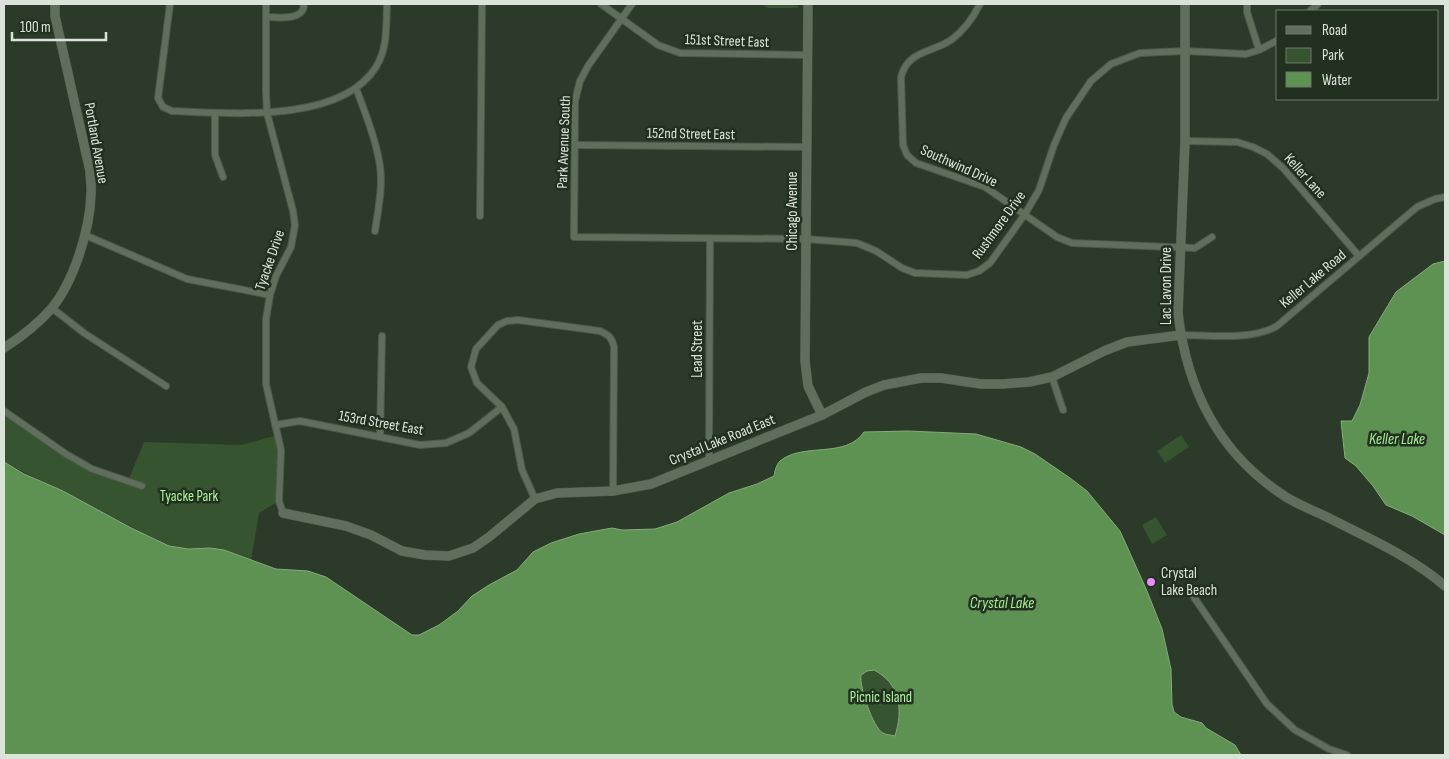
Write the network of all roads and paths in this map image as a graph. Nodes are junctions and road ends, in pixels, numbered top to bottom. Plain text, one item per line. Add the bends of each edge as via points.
1 (55, 4) edge
2 (170, 4) edge
3 (266, 4) edge
4 (303, 4) edge
5 (387, 4) edge
6 (482, 4) edge
7 (602, 4) edge
8 (632, 4) edge
9 (808, 4) edge
10 (980, 4) edge
11 (1185, 4) edge
12 (1247, 4) edge
13 (266, 17) junction
14 (622, 18) junction
15 (1276, 41) edge
16 (1259, 50) junction
17 (1185, 52) junction
18 (807, 56) junction
19 (356, 88) junction
20 (215, 112) junction
21 (267, 113) junction
22 (1185, 140) junction
23 (575, 145) junction
24 (806, 147) junction
25 (223, 177) dead end
26 (1445, 197) edge
27 (1025, 214) junction
28 (480, 216) dead end
29 (375, 231) dead end
30 (85, 235) junction
31 (574, 237) joint
32 (1212, 237) dead end
33 (710, 239) junction
34 (806, 239) junction
35 (1180, 248) junction
36 (1359, 256) junction
37 (270, 295) junction
38 (52, 308) junction
39 (1181, 335) junction
40 (382, 336) dead end
41 (4, 348) edge
42 (1052, 377) junction
43 (166, 386) dead end
44 (502, 407) junction
45 (1063, 410) dead end
46 (4, 411) edge
47 (822, 414) junction
48 (276, 425) junction
49 (380, 437) junction
50 (708, 460) junction
51 (142, 486) dead end
52 (613, 491) junction
53 (535, 499) junction
54 (283, 513) joint
55 (1445, 586) edge
56 (1189, 590) dead end
57 (1347, 755) edge

1 - 30 street, Portland Avenue via 90,171 91,194
2 - 20 street via 158,98 163,107 172,111
3 - 13 street, Tyacke Drive
4 - 13 street via 303,12 298,16
5 - 19 street via 386,40 376,67
6 - 28 street
7 - 14 street, 151st Street East
8 - 14 street, Park Avenue South
9 - 18 street, Chicago Avenue
10 - 27 street, Southwind Drive via 970,22 951,40 913,58 904,67 901,77 902,145 916,163 985,187
11 - 17 street, Lac Lavon Drive
12 - 16 street via 1246,12
13 - 21 street, Tyacke Drive
14 - 18 street, 151st Street East via 658,45 680,53
14 - 23 street, Park Avenue South via 580,81
15 - 16 street, Rushmore Drive
16 - 17 street, Rushmore Drive via 1246,54
17 - 22 street, Lac Lavon Drive
17 - 27 street, Rushmore Drive via 1140,52 1112,64 1092,81 1066,118 1039,190
18 - 24 street, Chicago Avenue
19 - 21 street via 331,100
19 - 29 street via 380,166 381,188
20 - 21 street
20 - 25 street via 215,155
21 - 37 street, Tyacke Drive via 295,225 291,247
22 - 35 street, Lac Lavon Drive
22 - 36 street, Keller Lane via 1237,142 1267,154
23 - 24 street, 152nd Street East
23 - 31 street, Park Avenue South
24 - 34 street, Chicago Avenue
26 - 36 street, Keller Lake Road via 1417,207
27 - 34 street, Rushmore Drive via 990,263 967,275 915,272 857,243
27 - 35 street, Southwind Drive via 1057,237 1072,243
30 - 37 street via 187,279
30 - 38 street, Portland Avenue via 70,278
31 - 33 street, Rushmore Drive
32 - 35 street, Southwind Drive via 1196,248
33 - 34 street, Rushmore Drive
33 - 50 street, Lead Street
34 - 47 street, Chicago Avenue via 805,361 808,386
35 - 39 street, Lac Lavon Drive via 1178,299
36 - 39 street, Keller Lake Road via 1267,331 1253,335
37 - 48 street, Tyacke Drive via 266,319 266,384
38 - 41 street, Portland Avenue via 23,336
38 - 43 street via 84,333
39 - 42 street, Crystal Lake Road East via 1127,342
39 - 55 street, Lac Lavon Drive via 1188,366 1204,407 1237,455 1261,478 1287,498 1402,555
40 - 49 street
42 - 45 street
42 - 47 street, Crystal Lake Road East via 1004,384 941,378 900,381 866,392
44 - 49 street, 153rd Street East via 469,433 446,443 420,445
44 - 52 street via 477,383 471,367 476,349 498,325 518,320 608,334 614,347
44 - 53 street via 514,429 522,470
46 - 51 street via 92,469
47 - 50 street, Crystal Lake Road East
48 - 49 street, 153rd Street East via 300,421
48 - 54 street, Tyacke Drive via 281,450 279,501
50 - 52 street, Crystal Lake Road East via 651,484
52 - 53 street, Crystal Lake Road East via 557,493
53 - 54 street, Crystal Lake Road East via 473,548 449,556 402,550 346,526
56 - 57 street via 1267,704 1295,730 1328,749

